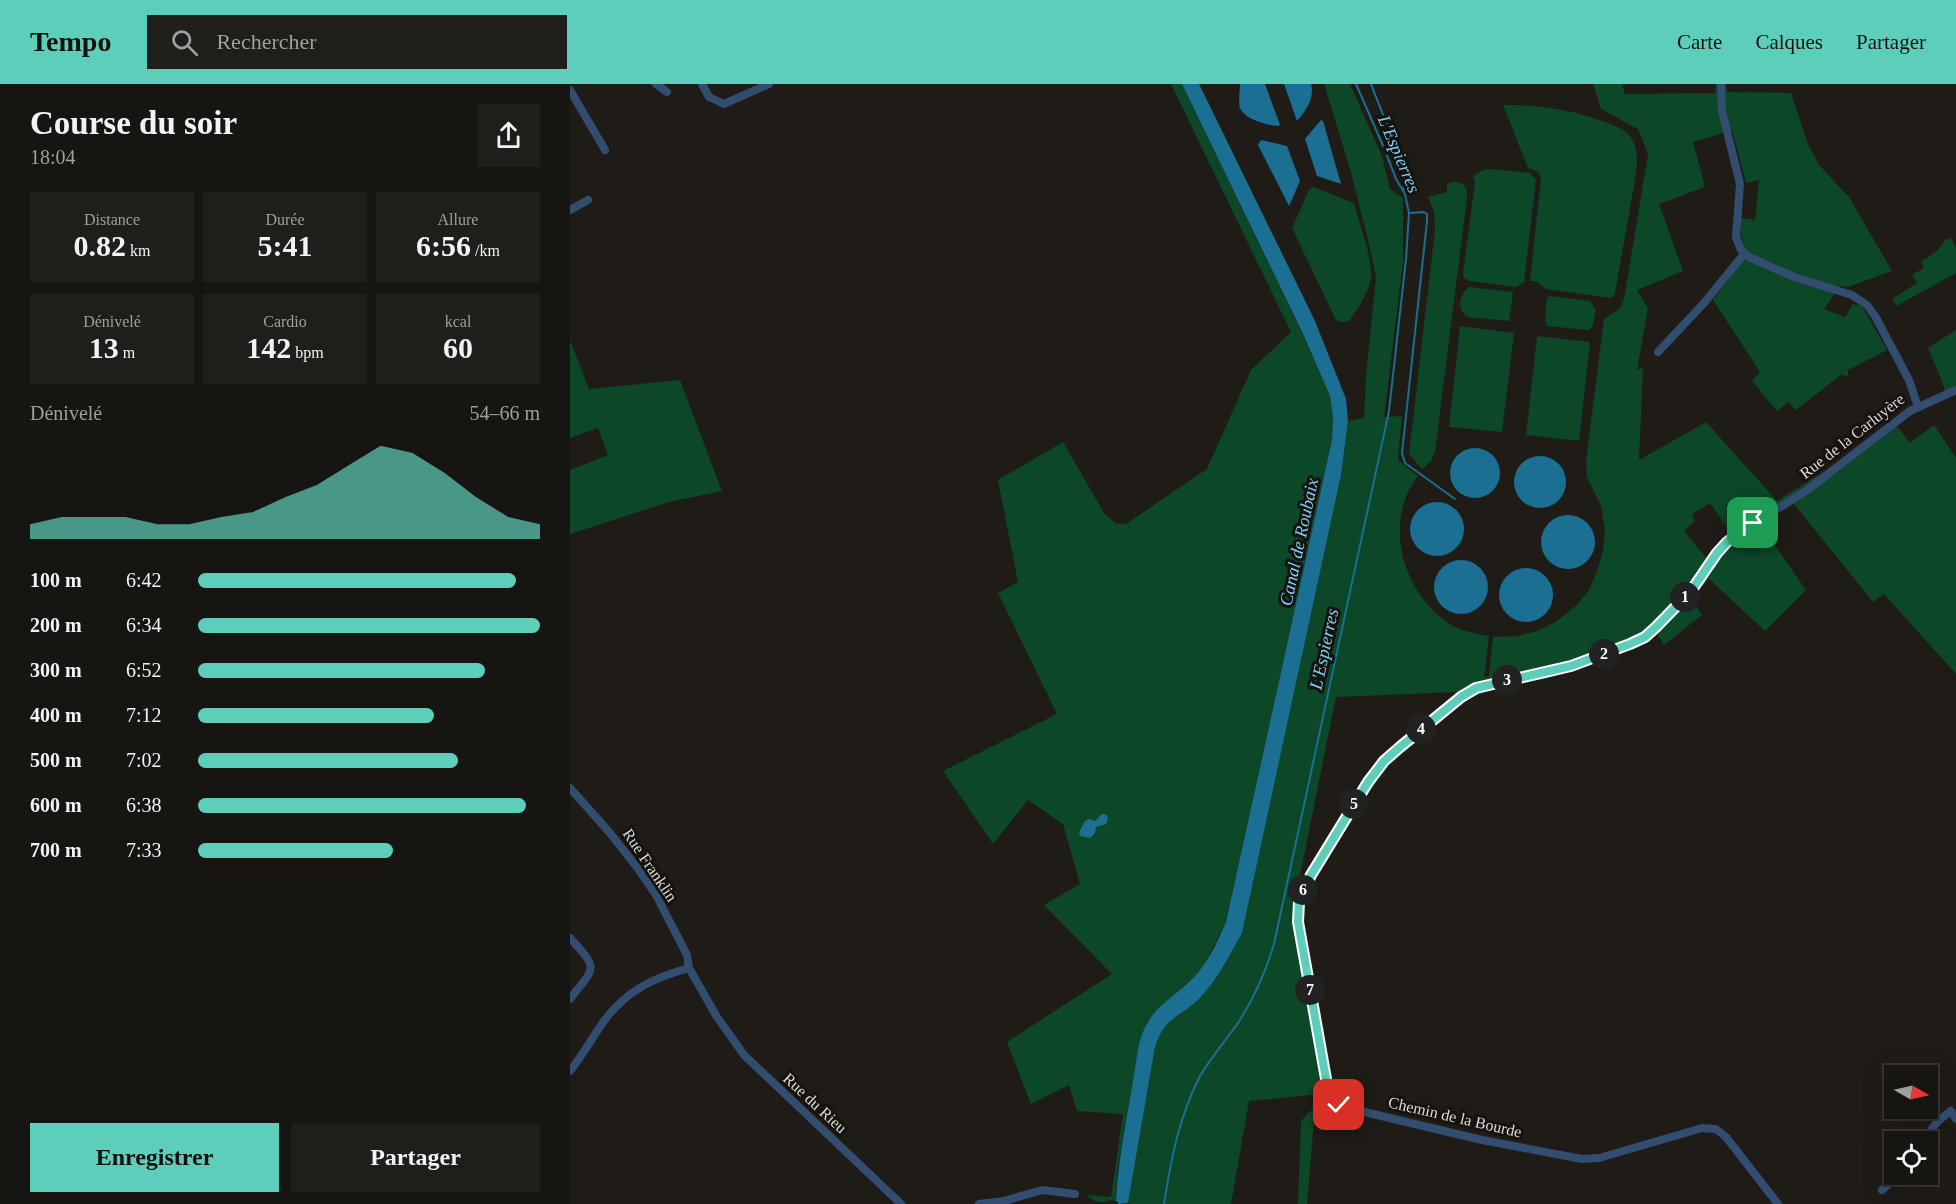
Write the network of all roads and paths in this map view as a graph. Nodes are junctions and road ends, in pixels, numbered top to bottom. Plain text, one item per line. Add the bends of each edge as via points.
1 (656, 84) edge
2 (702, 84) edge
3 (769, 84) edge
4 (1721, 84) edge
5 (571, 86) edge
6 (668, 92) dead end
7 (605, 150) dead end
8 (588, 200) dead end
9 (570, 210) edge
10 (1744, 254) junction
11 (1658, 352) dead end
12 (1956, 390) edge
13 (1918, 407) junction
14 (1656, 627) joint
15 (570, 788) edge
16 (570, 938) edge
17 (689, 968) junction
18 (570, 999) edge
19 (717, 1017) joint
20 (570, 1071) edge
21 (1956, 1119) edge
22 (1930, 1131) edge
23 (1888, 1185) edge
24 (1882, 1190) dead end
25 (1075, 1194) dead end
26 (901, 1204) edge
27 (979, 1204) edge
28 (1778, 1204) edge

1 - 6 street
2 - 3 street via 709,98 724,104
4 - 10 street via 1722,111 1740,184 1736,237
5 - 7 street
8 - 9 street
10 - 11 street
10 - 13 street, Rue de la Carluyère via 1803,280 1852,295 1867,305 1909,380
12 - 13 street
13 - 14 street, Rue de la Carluyère via 1800,495 1732,537 1691,591
14 - 28 street, Chemin de la Bourde via 1630,644 1571,666 1470,690 1384,761 1368,782 1306,883 1297,908 1328,1090 1333,1101 1352,1109 1582,1159 1599,1158 1687,1131 1716,1129
15 - 17 street, Rue Franklin via 656,895 687,955
16 - 18 street via 591,967 588,979
17 - 19 street, Rue Franklin
17 - 20 street via 654,979 636,990 608,1017
19 - 26 street, Rue du Rieu via 744,1055
21 - 22 street via 1951,1111
23 - 24 street
25 - 27 street via 1042,1190

